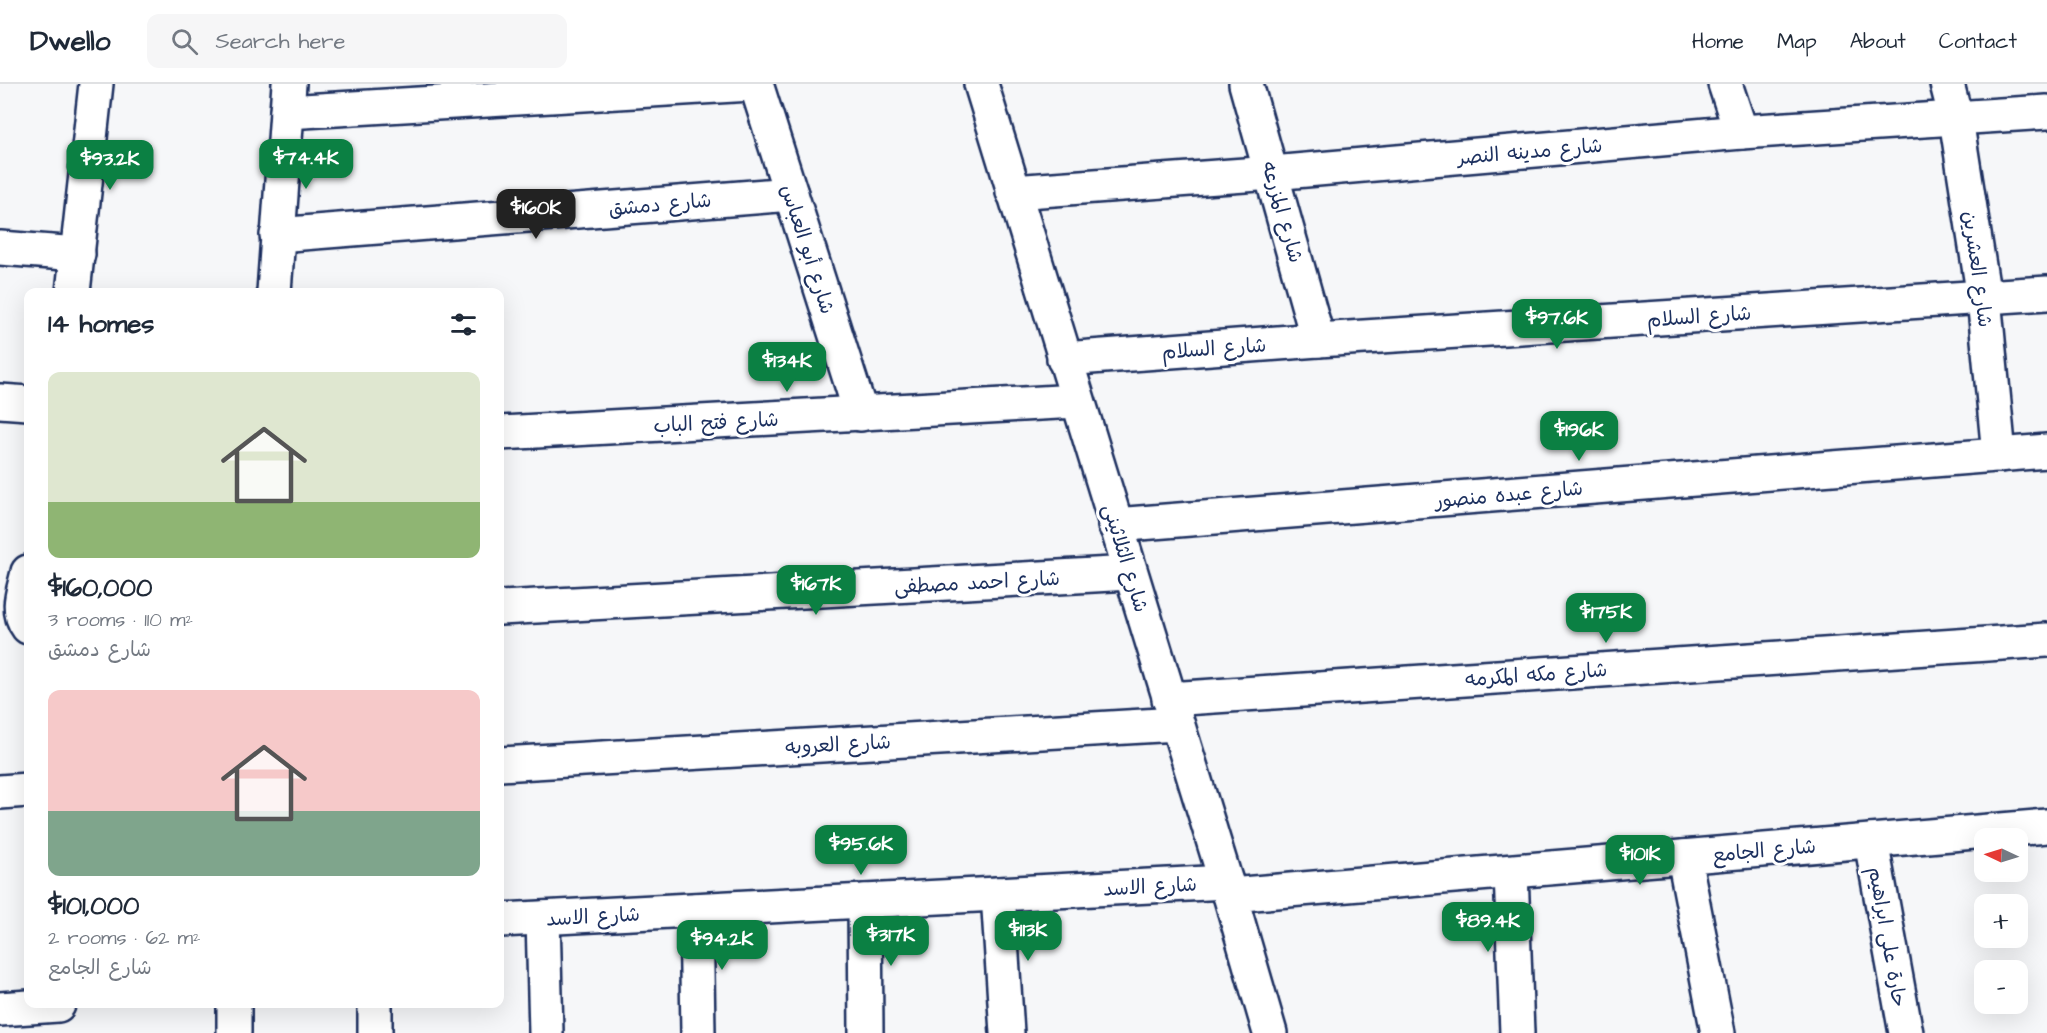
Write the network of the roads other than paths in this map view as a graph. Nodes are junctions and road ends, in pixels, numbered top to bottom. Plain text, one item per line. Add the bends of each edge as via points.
1 (96, 84) edge
2 (753, 84) edge
3 (981, 84) edge
4 (1246, 84) edge
5 (1725, 84) edge
6 (1947, 84) edge
7 (288, 98) edge
8 (2047, 112) edge
9 (1956, 119) junction
10 (1741, 132) junction
11 (1272, 173) junction
12 (1013, 192) junction
13 (791, 194) junction
14 (277, 235) junction
15 (0, 248) edge
16 (78, 254) junction
17 (74, 288) edge
18 (274, 288) edge
19 (2047, 293) edge
20 (1984, 298) junction
21 (1318, 340) junction
22 (1064, 359) junction
23 (0, 401) edge
24 (1077, 401) junction
25 (24, 403) edge
26 (861, 414) junction
27 (504, 433) edge
28 (2047, 451) edge
29 (1999, 455) junction
30 (1115, 525) junction
31 (1131, 573) junction
32 (24, 588) edge
33 (504, 608) edge
34 (24, 622) edge
35 (2047, 640) edge
36 (1173, 711) junction
37 (504, 764) edge
38 (24, 790) edge
39 (0, 792) edge
40 (2047, 826) edge
41 (1871, 841) junction
42 (1684, 857) junction
43 (1510, 872) junction
44 (1228, 889) junction
45 (998, 894) junction
46 (865, 901) junction
47 (696, 910) junction
48 (543, 918) junction
49 (504, 920) edge
50 (234, 1008) edge
51 (375, 1008) edge
52 (0, 1010) edge
53 (56, 1014) edge
54 (234, 1033) edge
55 (375, 1033) edge
56 (546, 1033) edge
57 (698, 1033) edge
58 (866, 1033) edge
59 (1007, 1033) edge
60 (1270, 1033) edge
61 (1517, 1033) edge
62 (1718, 1033) edge
63 (1906, 1033) edge

1 - 16 street
2 - 7 street
2 - 13 street, شارع أبو العباس
3 - 12 street, شارع الثلاثينى
4 - 11 street, شارع المزرعه
5 - 10 street
6 - 9 street, شارع العشرين
7 - 14 street
8 - 9 street, شارع مدينه النصر
9 - 10 street, شارع مدينه النصر
9 - 20 street, شارع العشرين
10 - 11 street, شارع مدينه النصر
11 - 12 street, شارع مدينه النصر
11 - 21 street, شارع المزرعه
12 - 22 street, شارع الثلاثينى
13 - 14 street, شارع دمشق
13 - 26 street, شارع أبو العباس
14 - 18 street
15 - 16 street
16 - 17 street
19 - 20 street, شارع السلام
20 - 21 street, شارع السلام
20 - 29 street, شارع العشرين
21 - 22 street, شارع السلام
22 - 24 street, شارع الثلاثينى
23 - 25 street
24 - 26 street, شارع فتح الباب
24 - 30 street, شارع الثلاثينى
26 - 27 street, شارع فتح الباب
28 - 29 street, شارع عبده منصور
29 - 30 street, شارع عبده منصور
30 - 31 street, شارع الثلاثينى
31 - 33 street, شارع احمد مصطفى
31 - 36 street, شارع الثلاثينى
32 - 34 street via 20,604
35 - 36 street, شارع مكه المكرمه
36 - 37 street, شارع العروبه
36 - 44 street, شارع الثلاثينى
38 - 39 street
40 - 41 street, شارع الجامع
41 - 42 street, شارع الجامع
41 - 63 street, حارة على ابراهيم
42 - 43 street, شارع الجامع
42 - 62 street
43 - 44 street, شارع الجامع
43 - 61 street
44 - 45 street, شارع الاسد
44 - 60 street, شارع الثلاثينى
45 - 46 street, شارع الاسد
45 - 59 street
46 - 47 street, شارع الاسد
46 - 58 street
47 - 48 street, شارع الاسد
47 - 57 street
48 - 49 street, شارع الاسد
48 - 56 street
50 - 54 street
51 - 55 street
52 - 53 street

